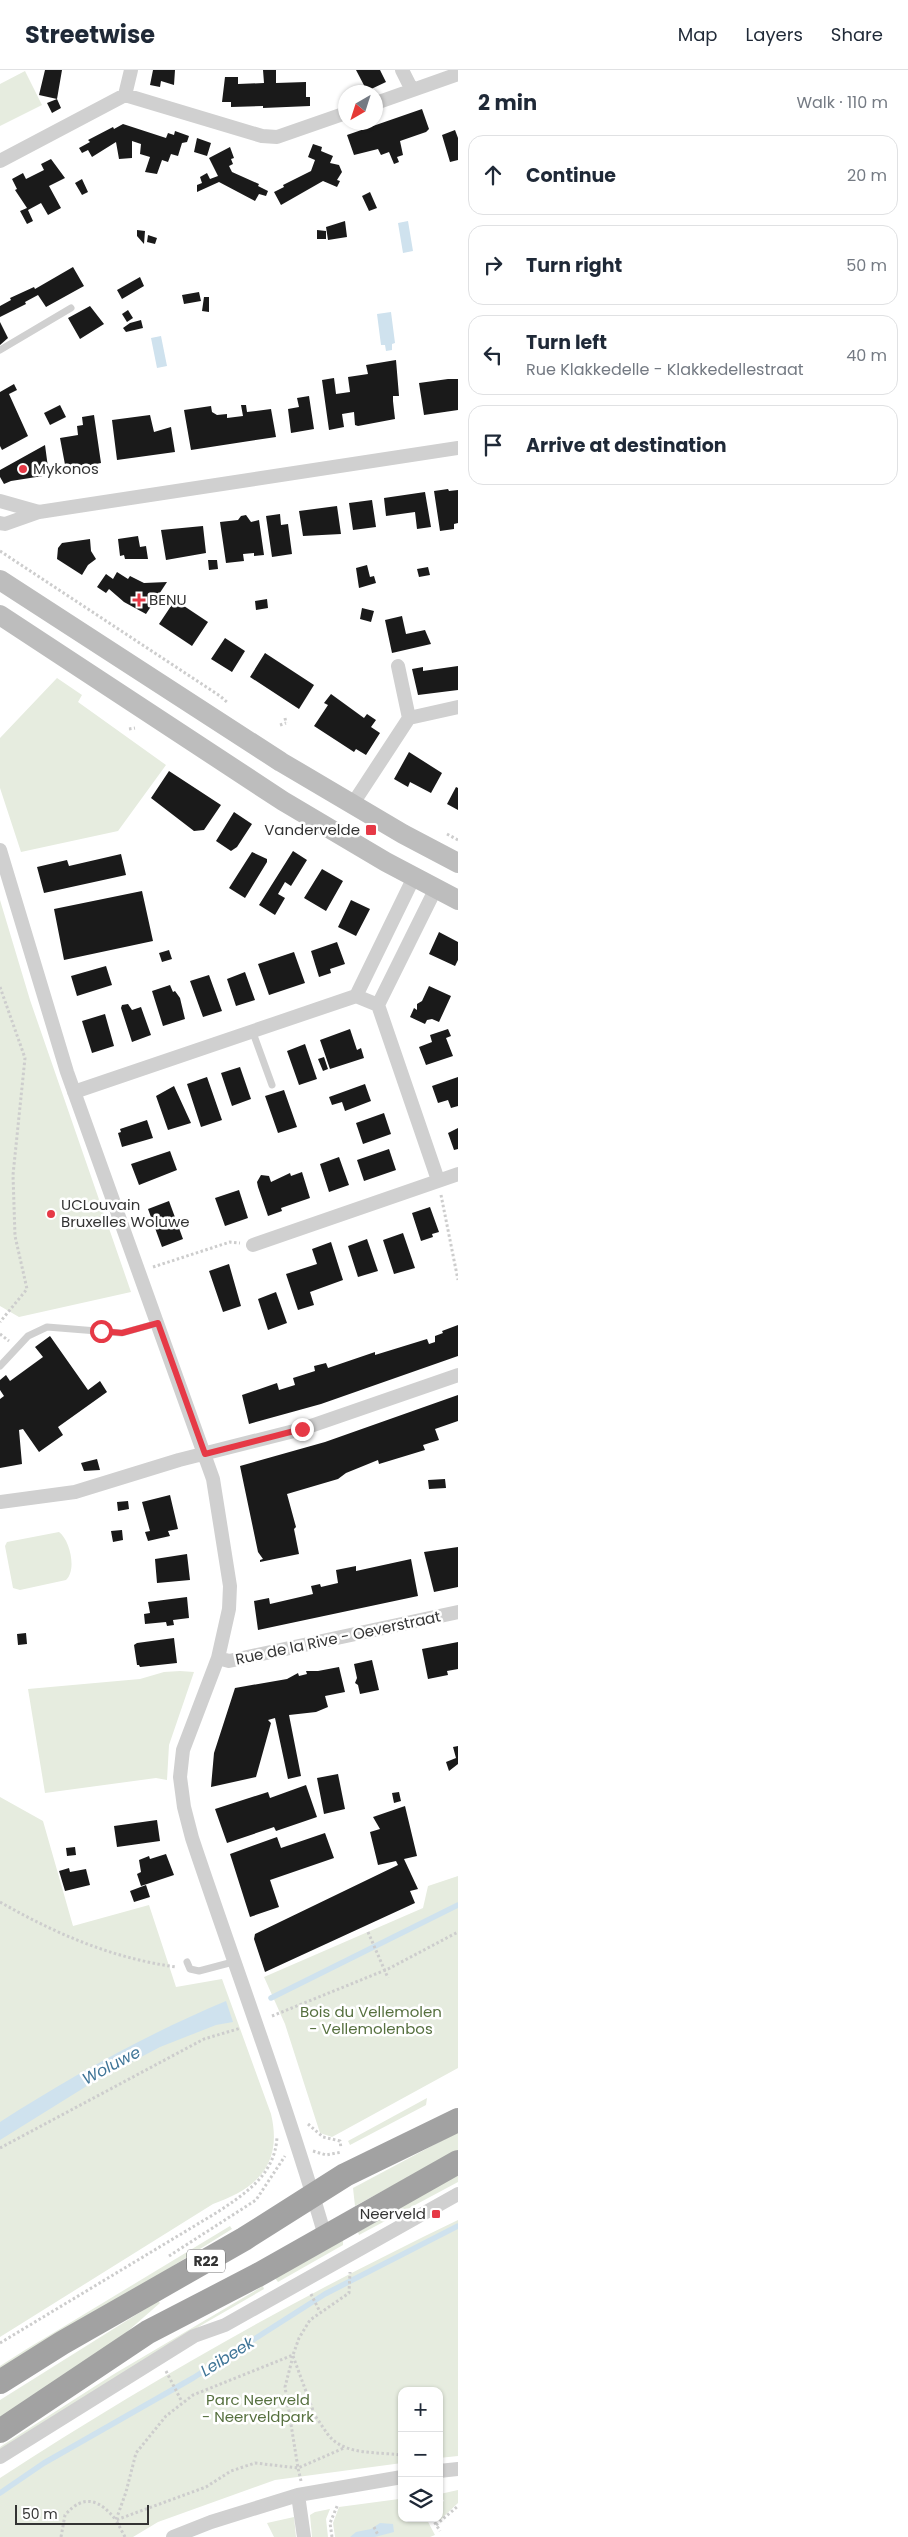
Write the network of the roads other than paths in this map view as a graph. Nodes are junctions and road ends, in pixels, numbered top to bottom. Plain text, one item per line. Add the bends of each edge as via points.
1 (130, 70) edge
2 (402, 70) edge
3 (458, 74) edge
4 (412, 90) junction
5 (125, 95) junction
6 (383, 100) edge
7 (338, 116) edge
8 (0, 161) edge
9 (71, 308) dead end
10 (0, 350) edge
11 (458, 448) edge
12 (0, 501) edge
13 (39, 512) junction
14 (0, 524) edge
15 (0, 580) edge
16 (0, 615) edge
17 (398, 666) dead end
18 (458, 707) edge
19 (409, 718) junction
20 (352, 805) junction
21 (0, 850) edge
22 (458, 863) edge
23 (414, 877) junction
24 (436, 888) junction
25 (458, 900) edge
26 (356, 996) junction
27 (378, 1004) junction
28 (252, 1030) junction
29 (272, 1085) dead end
30 (74, 1092) junction
31 (458, 1174) edge
32 (438, 1180) junction
33 (253, 1245) road end
34 (158, 1323) junction
35 (0, 1366) edge
36 (458, 1374) edge
37 (205, 1454) junction
38 (0, 1502) edge
39 (458, 1612) edge
40 (218, 1658) junction
41 (187, 1962) dead end
42 (234, 1962) junction
43 (458, 2120) edge
44 (458, 2162) edge
45 (313, 2194) junction
46 (458, 2194) edge
47 (325, 2236) junction
48 (0, 2382) edge
49 (0, 2431) edge
50 (0, 2457) edge
51 (458, 2469) edge
52 (443, 2471) edge
53 (398, 2476) edge
54 (299, 2488) junction
55 (173, 2537) edge
56 (304, 2537) edge

1 - 5 street
2 - 4 street
3 - 4 street
4 - 6 street
5 - 7 street via 262,136 277,136
5 - 8 street
9 - 10 lane
11 - 13 street
12 - 13 street
13 - 14 street
15 - 20 main road
16 - 23 main road via 283,801
17 - 19 street
18 - 19 street
19 - 20 street
20 - 22 main road
21 - 30 street
23 - 24 main road
23 - 26 street
24 - 25 main road
24 - 27 street
26 - 27 street
26 - 28 street
27 - 32 street
28 - 29 lane
28 - 30 street
30 - 34 street
31 - 32 street
32 - 33 street
34 - 35 lane via 122,1333 47,1327 28,1336
34 - 37 street
36 - 37 street via 302,1429
37 - 38 street via 75,1492
37 - 40 street via 213,1479 230,1586 229,1609
39 - 40 street, Rue de la Rive - Oeverstraat via 229,1661
40 - 42 street via 183,1750 180,1777 192,1838
41 - 42 lane via 190,1970 200,1971
42 - 45 street
43 - 45 highway, R22
44 - 47 highway, R22
45 - 47 street
45 - 48 highway, R22 via 244,2239
46 - 50 street via 225,2325 194,2336
47 - 49 highway, R22 via 148,2332
51 - 52 street
53 - 54 street
54 - 55 street
54 - 56 street

